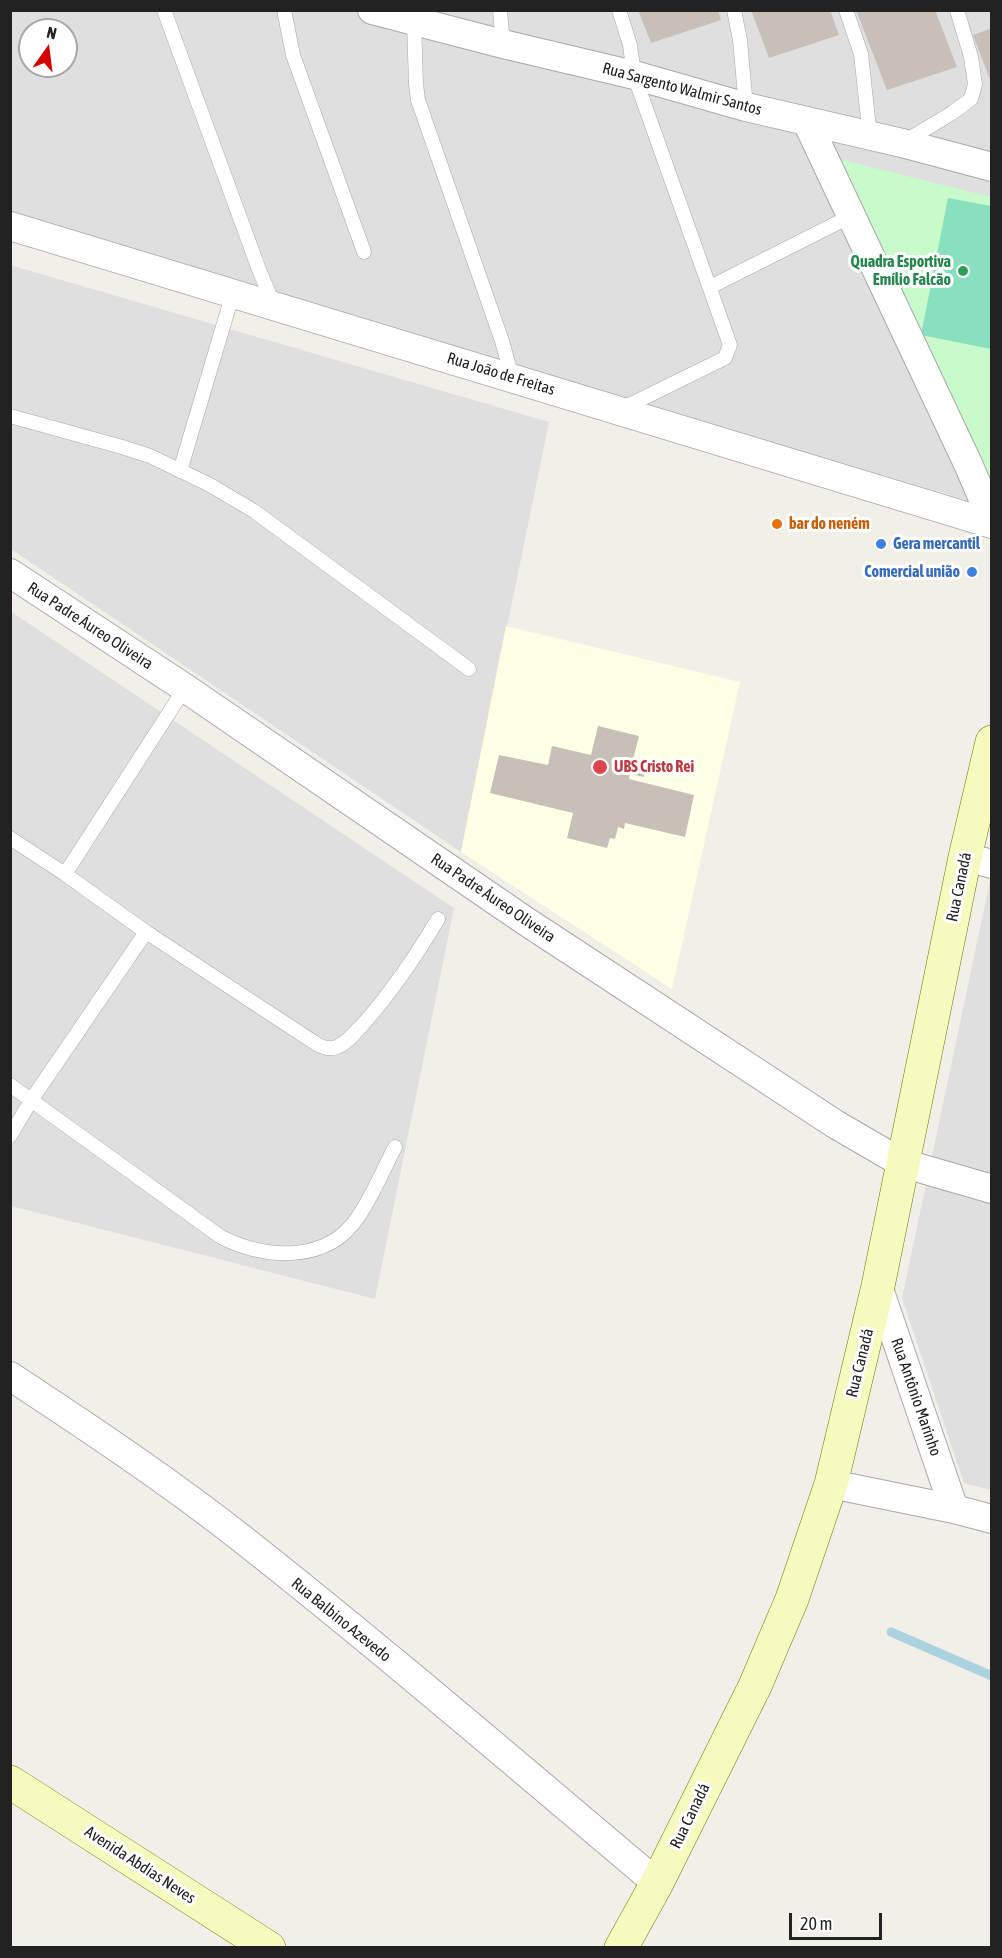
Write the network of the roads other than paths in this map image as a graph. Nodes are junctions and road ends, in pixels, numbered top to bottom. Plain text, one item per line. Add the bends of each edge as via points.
1 (164, 10) edge
2 (284, 10) edge
3 (372, 10) edge
4 (500, 10) edge
5 (619, 10) edge
6 (734, 10) edge
7 (846, 10) edge
8 (957, 10) edge
9 (414, 22) junction
10 (503, 44) junction
11 (634, 75) junction
12 (746, 107) junction
13 (807, 122) junction
14 (870, 137) junction
15 (902, 143) junction
16 (992, 167) edge
17 (851, 216) junction
18 (10, 226) edge
19 (364, 252) dead end
20 (710, 288) junction
21 (233, 293) junction
22 (274, 306) junction
23 (512, 377) junction
24 (619, 410) junction
25 (10, 416) edge
26 (180, 471) junction
27 (992, 522) edge
28 (10, 573) edge
29 (469, 669) dead end
30 (185, 688) junction
31 (992, 742) edge
32 (10, 838) edge
33 (978, 861) edge
34 (65, 874) junction
35 (438, 919) dead end
36 (146, 932) junction
37 (10, 1085) edge
38 (32, 1099) junction
39 (10, 1136) edge
40 (395, 1147) dead end
41 (902, 1163) junction
42 (992, 1189) edge
43 (878, 1286) junction
44 (10, 1376) edge
45 (831, 1484) junction
46 (954, 1509) junction
47 (992, 1519) edge
48 (10, 1782) edge
49 (657, 1883) junction
50 (269, 1947) edge
51 (621, 1947) edge

1 - 22 lane
2 - 19 lane via 293,55
3 - 9 street, Rua Sargento Walmir Santos
4 - 10 lane
5 - 11 lane
6 - 12 lane
7 - 14 lane via 861,54
8 - 15 lane via 971,57 975,84 971,99
9 - 10 street, Rua Sargento Walmir Santos
9 - 23 lane via 418,99
10 - 11 street, Rua Sargento Walmir Santos
11 - 12 street, Rua Sargento Walmir Santos
11 - 20 lane
12 - 13 street, Rua Sargento Walmir Santos
13 - 14 street, Rua Sargento Walmir Santos
13 - 17 street
14 - 15 street, Rua Sargento Walmir Santos
15 - 16 street, Rua Sargento Walmir Santos
17 - 20 lane
17 - 27 street
18 - 21 street, Rua João de Freitas
20 - 24 lane via 729,339 725,358
21 - 22 street, Rua João de Freitas
21 - 26 lane
22 - 23 street, Rua João de Freitas
23 - 24 street, Rua João de Freitas
24 - 27 street, Rua João de Freitas
25 - 26 lane via 150,456
26 - 29 lane via 254,511
28 - 30 street, Rua Padre Áureo Oliveira
30 - 34 lane
30 - 41 street, Rua Padre Áureo Oliveira via 653,1005
31 - 33 street, Rua Canadá
32 - 34 lane
33 - 41 street, Rua Canadá
34 - 36 lane
35 - 36 lane via 385,999 349,1039 328,1048
36 - 38 lane
37 - 38 lane
38 - 39 lane
38 - 40 lane via 221,1237 259,1252 308,1251 324,1247 345,1233 358,1217
41 - 42 street, Rua Padre Áureo Oliveira
41 - 43 street, Rua Canadá
43 - 45 street, Rua Canadá
43 - 46 street, Rua Antônio Marinho
44 - 49 street, Rua Balbino Azevedo via 105,1438 239,1537
45 - 46 street
45 - 49 street, Rua Canadá via 792,1599 764,1664
46 - 47 street
48 - 50 street, Avenida Abdias Neves
49 - 51 street, Rua Canadá

